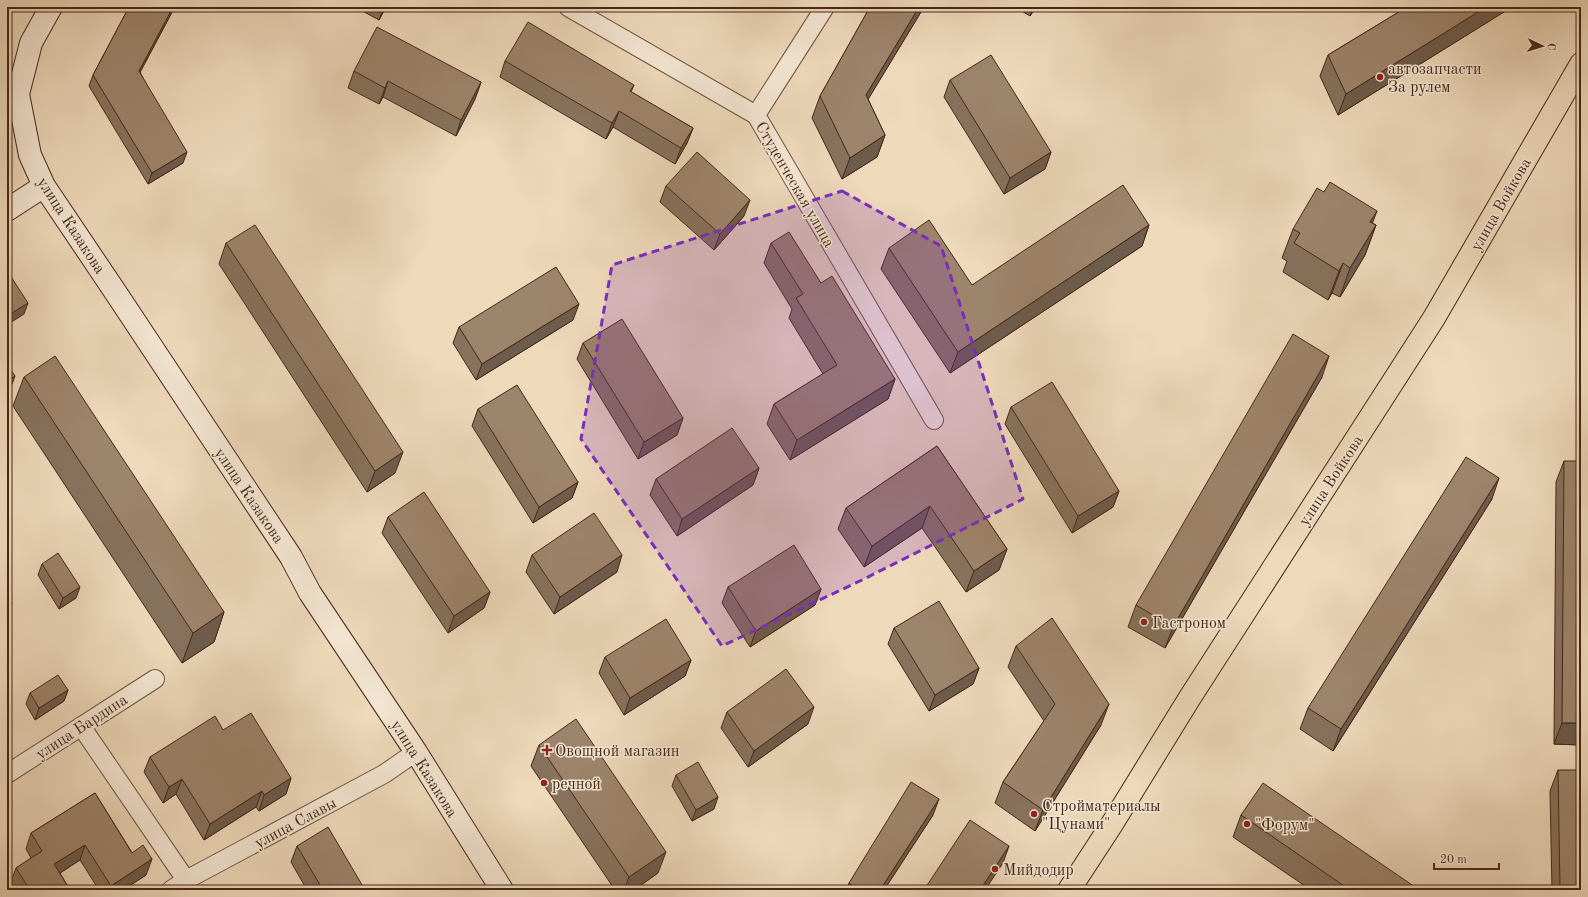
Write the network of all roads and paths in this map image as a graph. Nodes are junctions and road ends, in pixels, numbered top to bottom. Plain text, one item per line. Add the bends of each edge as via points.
1 (51, 7) edge
2 (568, 7) edge
3 (825, 7) edge
4 (1581, 64) edge
5 (756, 115) junction
6 (44, 186) junction
7 (7, 210) edge
8 (934, 420) dead end
9 (155, 679) dead end
10 (81, 726) junction
11 (416, 752) junction
12 (7, 774) edge
13 (179, 885) edge
14 (502, 890) edge
15 (1069, 890) edge

1 - 6 main road, улица Казакова via 31,43 18,94 30,155
2 - 5 street, Студенческая улица
3 - 5 street
4 - 15 main road, улица Войкова via 1434,318 1188,699
5 - 8 street, Студенческая улица
6 - 7 main road
6 - 11 main road, улица Казакова via 291,556 310,593
9 - 10 street, улица Бардина
10 - 12 street, улица Бардина
10 - 13 street
11 - 13 street, улица Славы via 384,774
11 - 14 main road, улица Казакова

